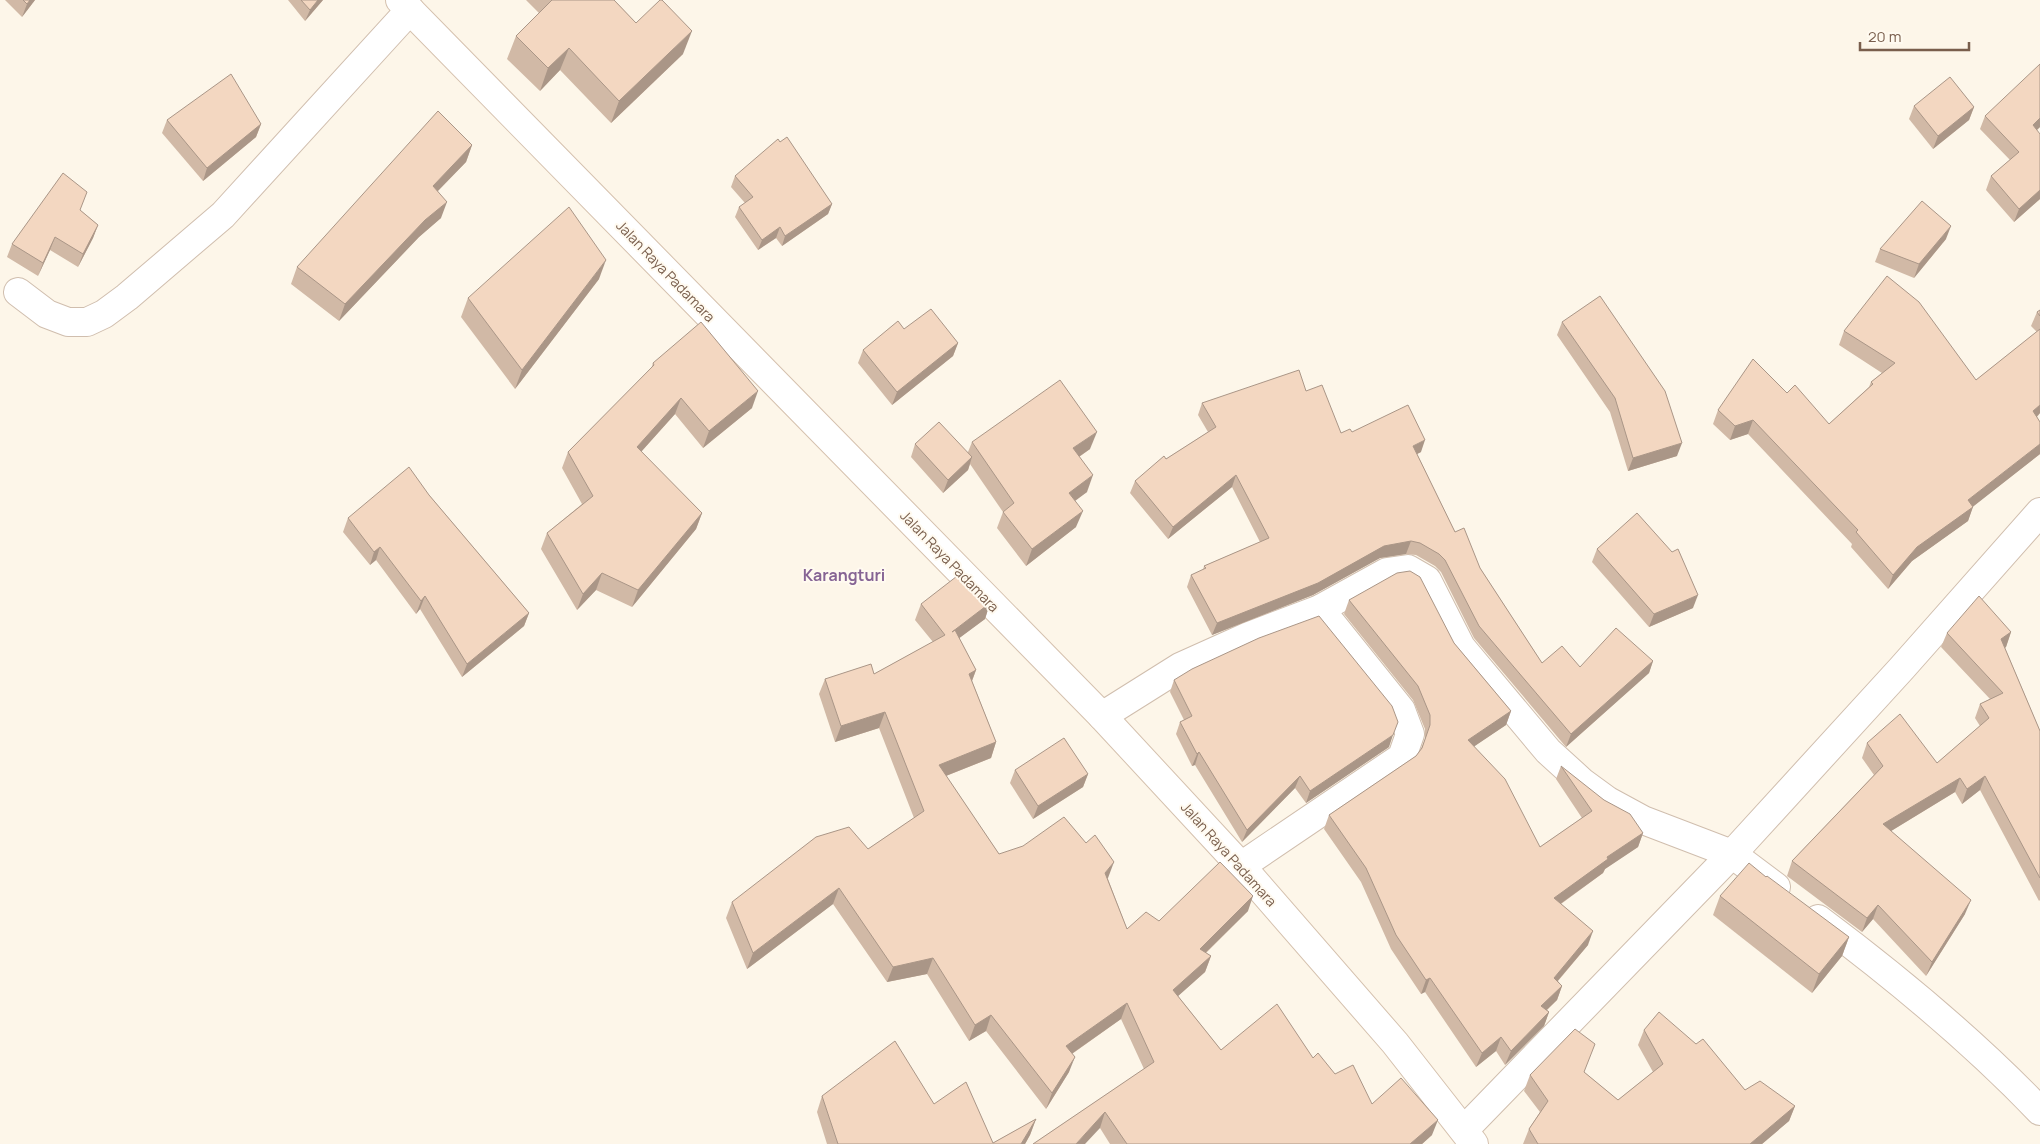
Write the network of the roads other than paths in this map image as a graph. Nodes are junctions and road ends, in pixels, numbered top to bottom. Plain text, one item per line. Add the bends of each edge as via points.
1 (405, 5) edge
2 (18, 292) dead end
3 (2040, 512) edge
4 (1320, 609) junction
5 (1102, 716) junction
6 (1732, 854) junction
7 (1241, 866) junction
8 (2040, 1111) edge
9 (1469, 1137) edge

1 - 2 street via 223,215 127,297 87,322 68,322 47,314
1 - 5 street, Jalan Raya Padamara
3 - 6 street
4 - 5 street via 1180,667
4 - 6 street via 1387,572 1408,570 1427,580 1461,647 1548,751 1582,782 1643,820
4 - 7 street via 1402,710 1410,734 1402,757
5 - 7 street, Jalan Raya Padamara
6 - 8 street via 1865,954 1942,1017 2000,1069
6 - 9 street
7 - 9 street, Jalan Raya Padamara via 1395,1043

